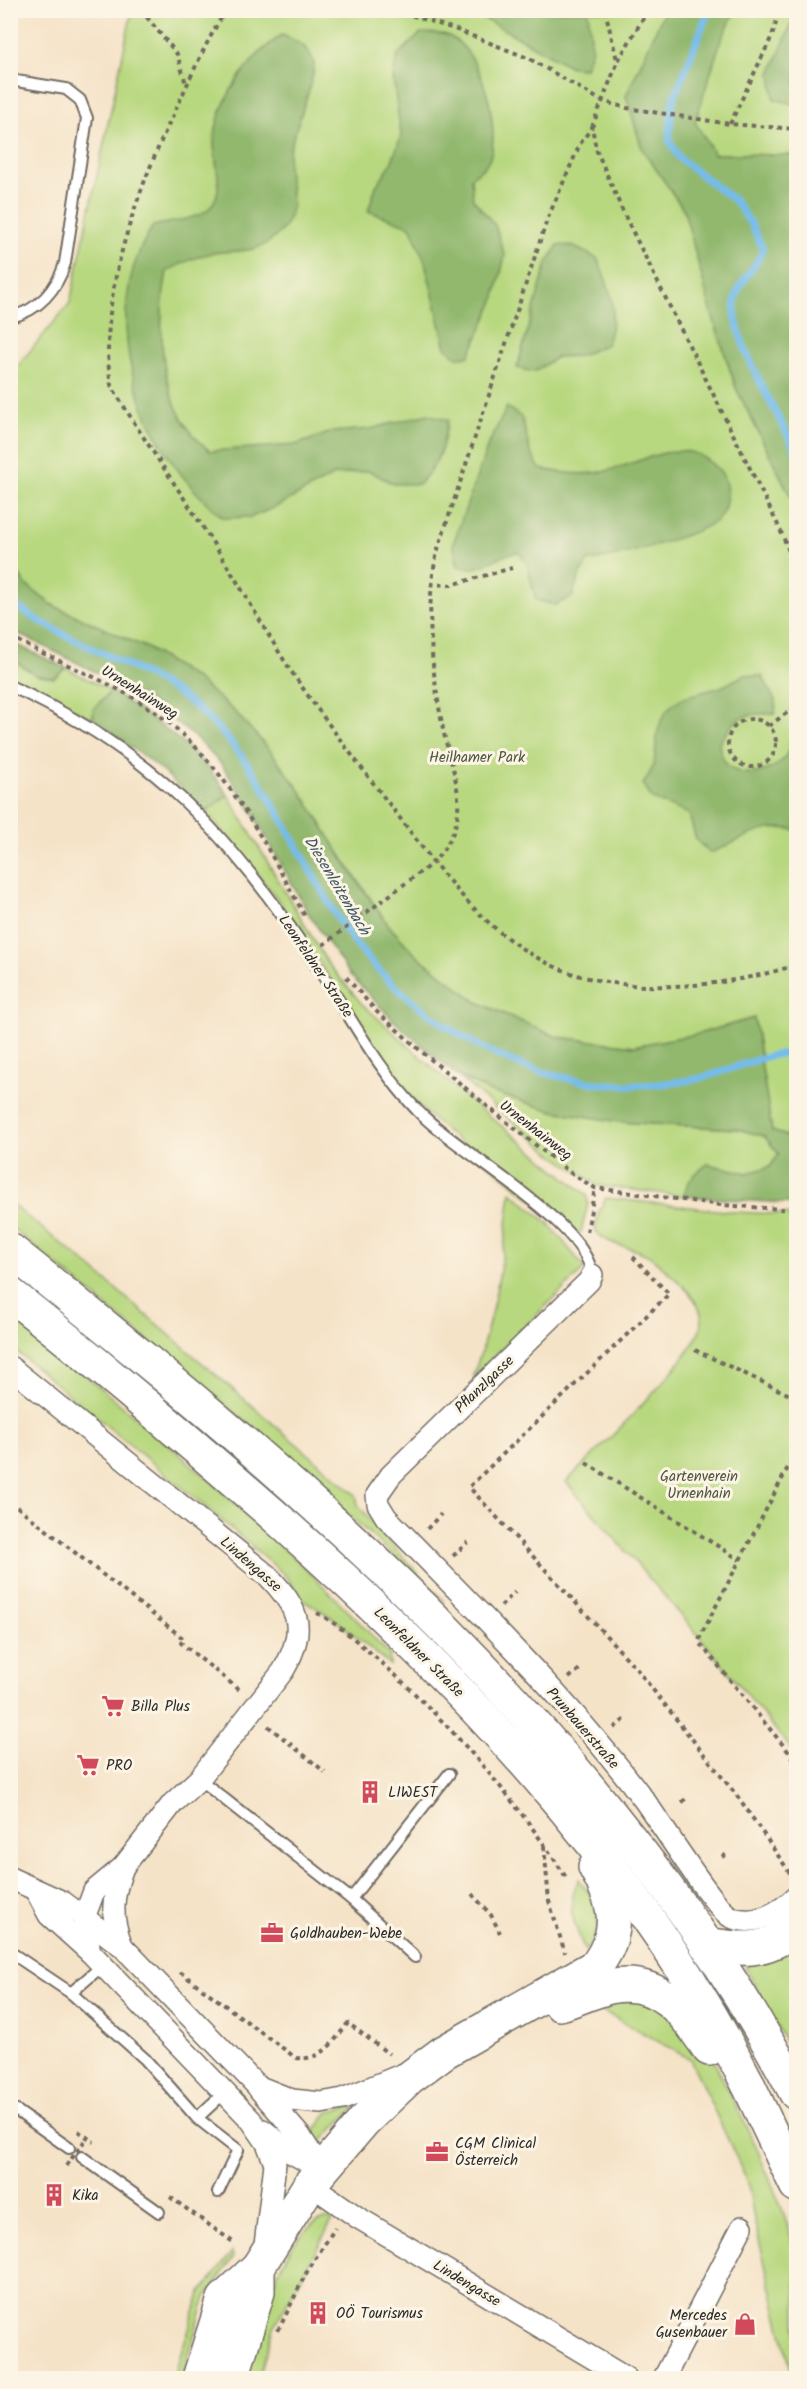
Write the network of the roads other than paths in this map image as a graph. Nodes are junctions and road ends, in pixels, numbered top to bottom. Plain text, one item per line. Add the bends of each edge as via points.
1 (10, 80) edge
2 (10, 317) edge
3 (10, 686) edge
4 (10, 1250) edge
5 (592, 1275) joint
6 (10, 1294) edge
7 (10, 1367) edge
8 (377, 1495) joint
9 (449, 1774) dead end
10 (199, 1779) junction
11 (558, 1800) junction
12 (123, 1867) junction
13 (10, 1878) edge
14 (795, 1888) edge
15 (36, 1891) junction
16 (351, 1899) junction
17 (84, 1918) junction
18 (796, 1929) edge
19 (706, 1944) junction
20 (122, 1946) junction
21 (10, 1952) edge
22 (415, 1957) dead end
23 (96, 1958) junction
24 (71, 1994) junction
25 (506, 2017) junction
26 (429, 2062) junction
27 (747, 2082) junction
28 (257, 2086) junction
29 (225, 2092) junction
30 (796, 2093) edge
31 (17, 2111) dead end
32 (197, 2118) junction
33 (251, 2120) junction
34 (69, 2148) dead end
35 (82, 2157) dead end
36 (316, 2176) junction
37 (796, 2185) edge
38 (218, 2192) dead end
39 (159, 2212) dead end
40 (742, 2227) dead end
41 (260, 2262) junction
42 (199, 2379) edge
43 (232, 2379) edge
44 (626, 2379) edge
45 (664, 2379) edge

1 - 2 lane via 66,89 80,100 87,118 65,263 58,284 34,308
3 - 5 lane, Leonfeldner Straße via 107,738 156,774 202,816 294,931 396,1086 416,1110 440,1133 527,1197 582,1248 591,1262
4 - 19 main road via 338,1527 460,1643 601,1801
5 - 8 street, Pflanzlgasse via 391,1475
6 - 11 main road, Leonfeldner Straße via 188,1439 311,1549 449,1680
7 - 10 street, Lindengasse via 268,1576 296,1610 298,1634 293,1654
8 - 14 street, Prunbauerstraße via 386,1517 608,1754 723,1912 744,1920 758,1920 773,1913
9 - 16 lane
10 - 12 street, Lindengasse via 173,1803
10 - 16 lane
11 - 25 main road via 610,1896 613,1934 597,1965
11 - 27 main road, Leonfeldner Straße via 658,1930
12 - 17 street, Lindengasse via 94,1891
12 - 20 street, Lindengasse via 113,1904 114,1924
13 - 15 street, Lindengasse
15 - 17 street, Lindengasse via 63,1902
15 - 23 street, Lindengasse via 49,1915
16 - 22 lane
17 - 20 street, Lindengasse
17 - 23 street
18 - 19 main road via 774,1943 752,1949
19 - 30 main road
20 - 28 street, Lindengasse
21 - 24 lane
23 - 24 lane
23 - 29 street, Lindengasse
24 - 32 lane via 145,2058
25 - 26 main road
25 - 27 main road via 610,1987 644,1986 671,2001 708,2049
26 - 28 street, Lindengasse via 352,2096 321,2103 292,2100
26 - 36 main road via 370,2115
27 - 37 main road, Leonfeldner Straße
28 - 36 street, Lindengasse via 300,2136
29 - 32 lane
29 - 33 street, Lindengasse
31 - 34 lane
32 - 38 lane via 238,2150
33 - 36 street, Lindengasse
33 - 41 street, Lindengasse via 267,2143 275,2164 273,2197
35 - 39 lane
36 - 41 main road
36 - 44 street, Lindengasse via 357,2217
40 - 45 street
41 - 42 main road via 224,2300
41 - 43 main road via 258,2292

